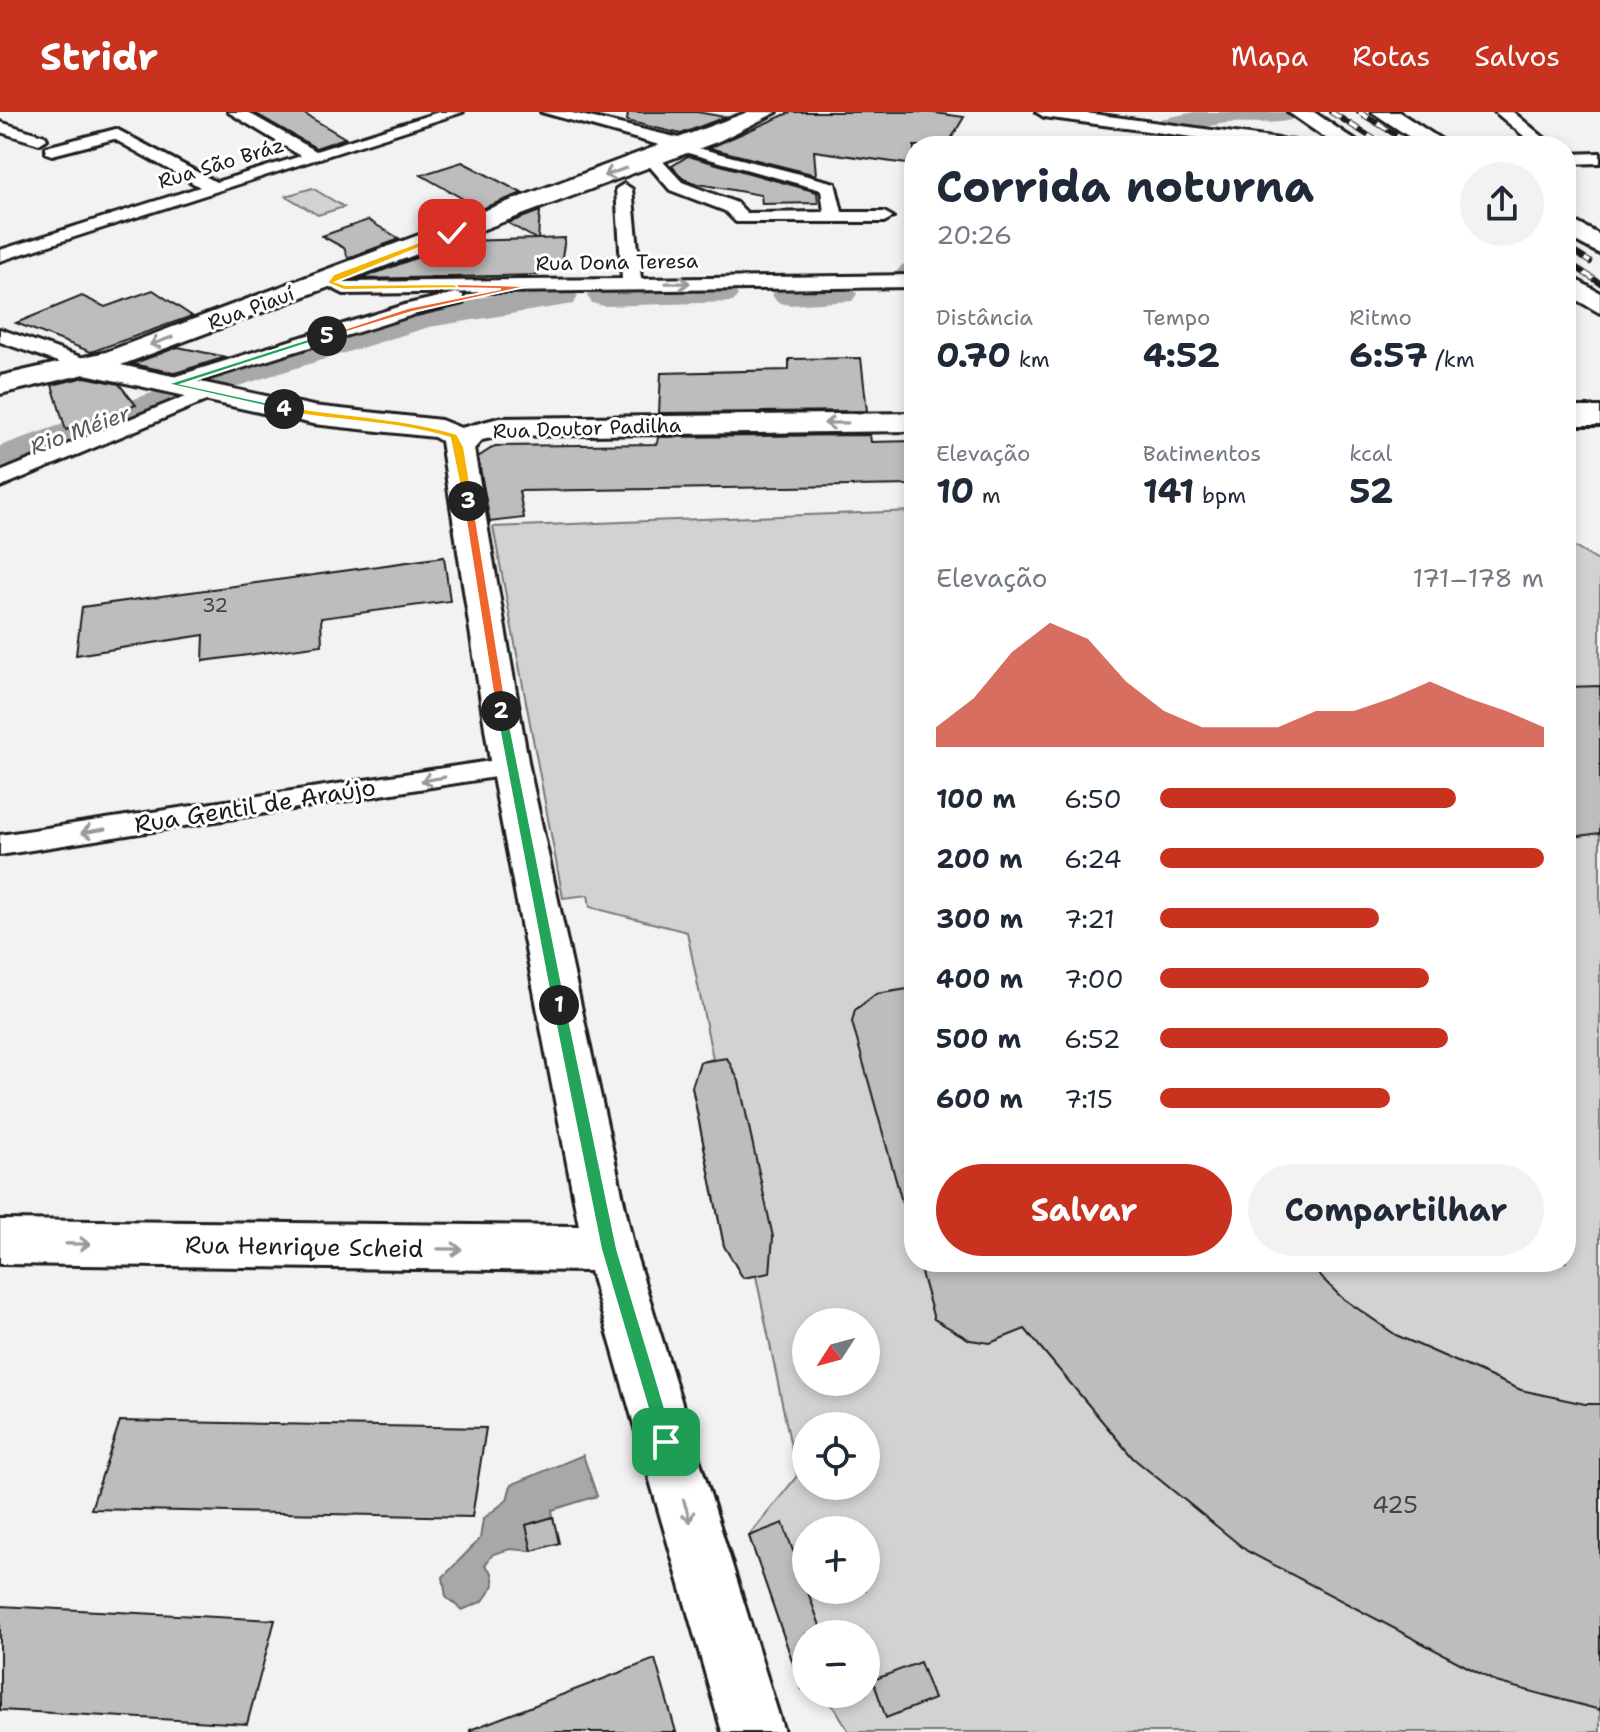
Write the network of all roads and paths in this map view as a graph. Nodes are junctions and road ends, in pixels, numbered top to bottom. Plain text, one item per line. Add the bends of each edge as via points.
1 (236, 112) edge
2 (455, 112) edge
3 (549, 112) edge
4 (766, 112) edge
5 (1044, 112) edge
6 (1299, 112) edge
7 (1383, 112) edge
8 (1503, 112) edge
9 (0, 127) edge
10 (1194, 136) edge
11 (1336, 136) edge
12 (1423, 136) edge
13 (1533, 136) edge
14 (683, 146) junction
15 (315, 157) junction
16 (651, 158) junction
17 (1600, 158) edge
18 (1576, 159) edge
19 (755, 167) junction
20 (739, 187) dead end
21 (214, 188) junction
22 (624, 189) dead end
23 (884, 217) dead end
24 (834, 218) junction
25 (1576, 231) edge
26 (1600, 246) edge
27 (0, 256) edge
28 (337, 276) junction
29 (904, 281) edge
30 (632, 283) junction
31 (525, 286) junction
32 (1576, 289) edge
33 (1600, 305) edge
34 (0, 335) edge
35 (88, 366) junction
36 (171, 384) junction
37 (0, 385) edge
38 (208, 393) junction
39 (1576, 416) edge
40 (1600, 416) edge
41 (904, 422) edge
42 (459, 447) junction
43 (0, 480) edge
44 (510, 767) junction
45 (0, 845) edge
46 (0, 1242) edge
47 (609, 1249) junction
48 (753, 1732) edge

1 - 15 street
2 - 15 street, Rua São Bráz
3 - 14 street
4 - 14 street, Rua Piauí
5 - 10 street via 1093,126
6 - 11 street
7 - 12 main road
8 - 13 street
9 - 21 street via 45,145 116,134
14 - 16 street, Rua Piauí
14 - 19 street
15 - 21 street, Rua São Bráz
16 - 24 street via 676,186 731,207 742,218
16 -> 28 street, Rua Piauí
17 - 18 street
19 - 20 street via 758,172
19 - 24 street via 829,187
21 - 27 street, Rua São Bráz
22 - 30 street
23 - 24 street
25 - 26 main road
28 - 31 street, Rua Dona Teresa via 331,283 344,288
28 -> 35 street, Rua Piauí
30 -> 29 street, Rua Dona Teresa
30 - 31 street, Rua Dona Teresa via 566,293
31 - 36 street via 411,309
32 - 33 street
34 - 35 street
35 - 36 street, Rua Doutor Padilha
35 - 37 street, Rua Piauí
36 - 38 street, Rua Doutor Padilha
38 - 42 street, Rua Doutor Padilha via 313,415 441,429 454,436
38 - 43 street
39 - 40 street
41 -> 42 street, Rua Doutor Padilha via 499,427 472,434
42 - 44 street
44 -> 45 street, Rua Gentil de Araújo
44 - 47 street
46 -> 47 street, Rua Henrique Scheid
47 -> 48 street

